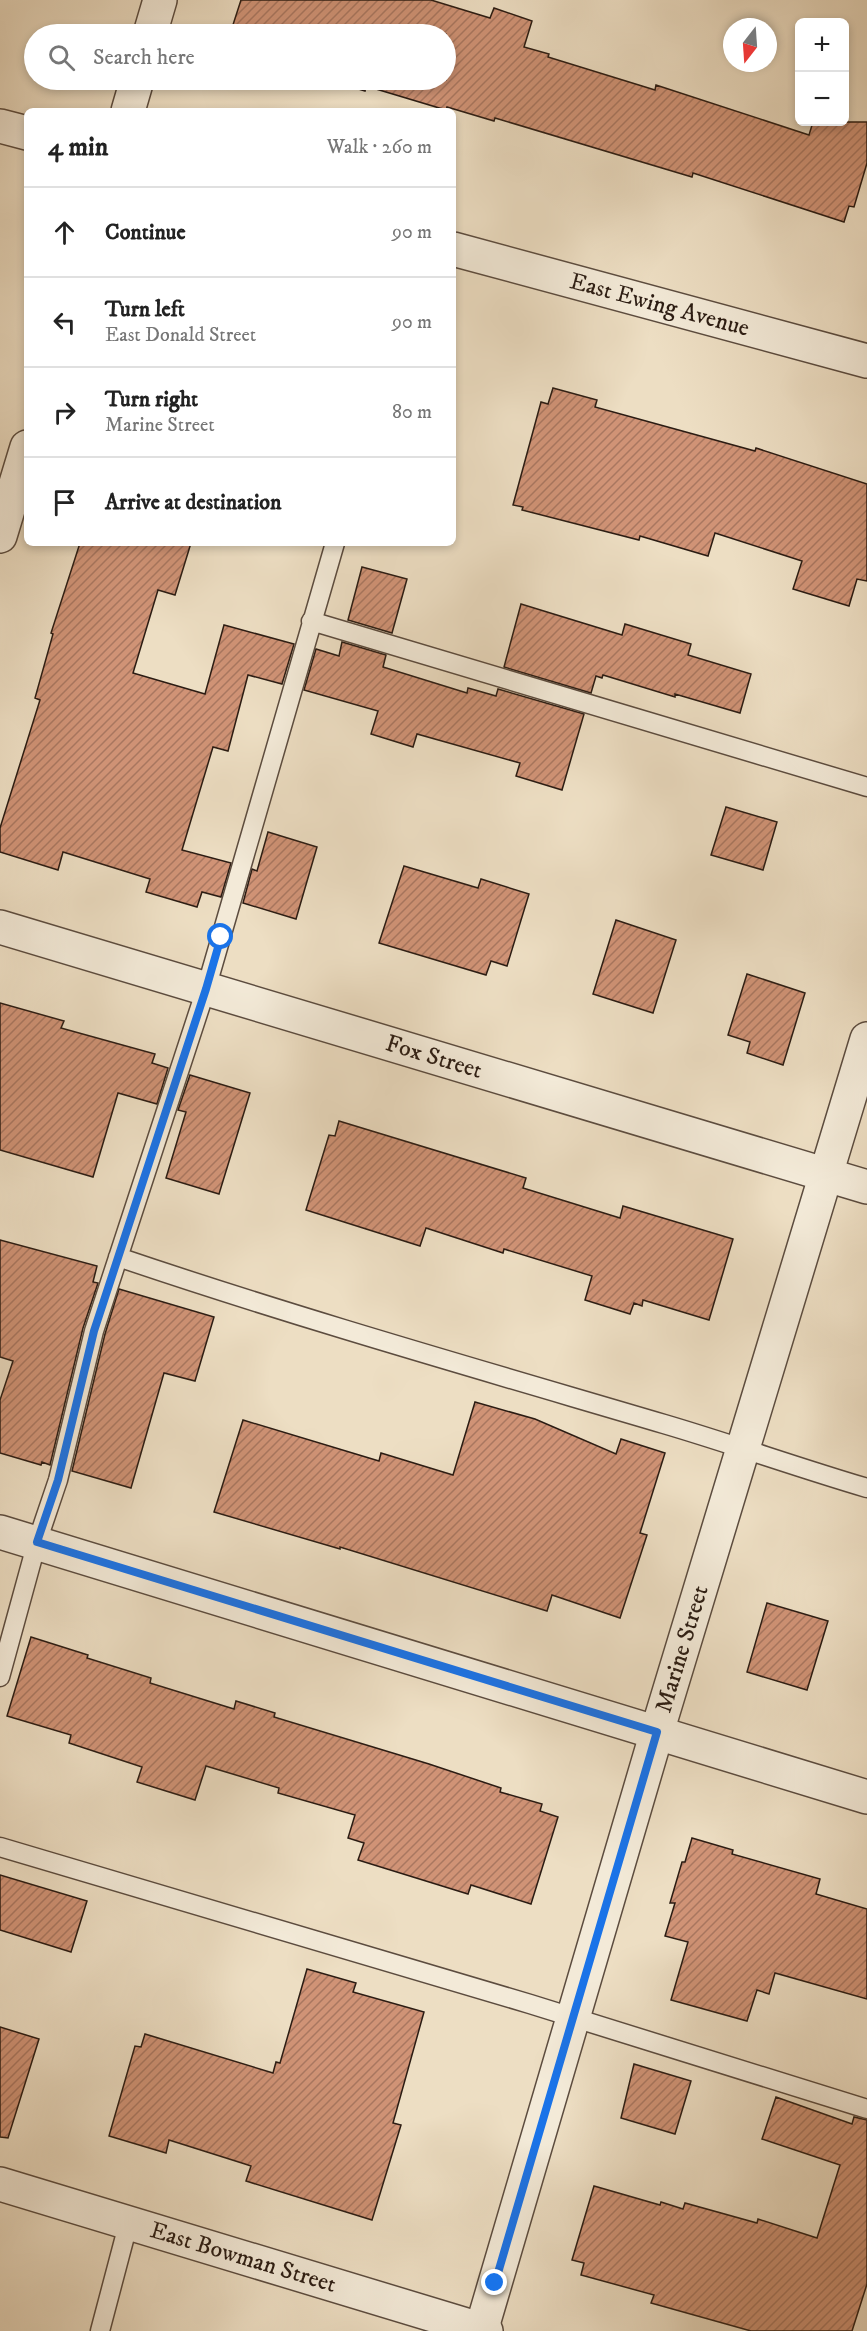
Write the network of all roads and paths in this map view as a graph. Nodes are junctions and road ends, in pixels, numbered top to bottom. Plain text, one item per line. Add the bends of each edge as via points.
1 (160, 0) edge
2 (153, 24) edge
3 (134, 90) edge
4 (129, 108) edge
5 (0, 126) edge
6 (24, 133) edge
7 (456, 250) edge
8 (867, 361) edge
9 (24, 457) edge
10 (0, 536) edge
11 (333, 546) edge
12 (311, 621) junction
13 (867, 787) edge
14 (0, 927) edge
15 (206, 989) junction
16 (867, 1039) edge
17 (827, 1176) junction
18 (867, 1187) edge
19 (118, 1257) junction
20 (743, 1448) junction
21 (867, 1488) edge
22 (0, 1532) edge
23 (37, 1542) junction
24 (0, 1677) edge
25 (657, 1732) junction
26 (867, 1797) edge
27 (0, 1847) edge
28 (574, 2018) junction
29 (867, 2109) edge
30 (0, 2184) edge
31 (129, 2221) junction
32 (483, 2330) edge
33 (100, 2331) edge

1 - 2 street
3 - 4 street
5 - 6 street
7 - 8 street, East Ewing Avenue
9 - 10 street
11 - 12 lane
12 - 13 lane
12 - 15 lane
14 - 15 street, Fox Street
15 - 17 street, Fox Street
15 - 19 lane
16 - 17 street, Marine Street
17 - 18 street, Fox Street
17 - 20 street, Marine Street
19 - 20 lane via 248,1300
19 - 23 lane via 94,1331 58,1480
20 - 21 lane
20 - 25 street, Marine Street
22 - 23 street
23 - 24 lane
23 - 25 street
25 - 26 street
25 - 28 street, Marine Street
27 - 28 lane
28 - 29 lane
28 - 32 street, Marine Street
30 - 31 street, East Bowman Street
31 - 32 street, East Bowman Street
31 - 33 lane

